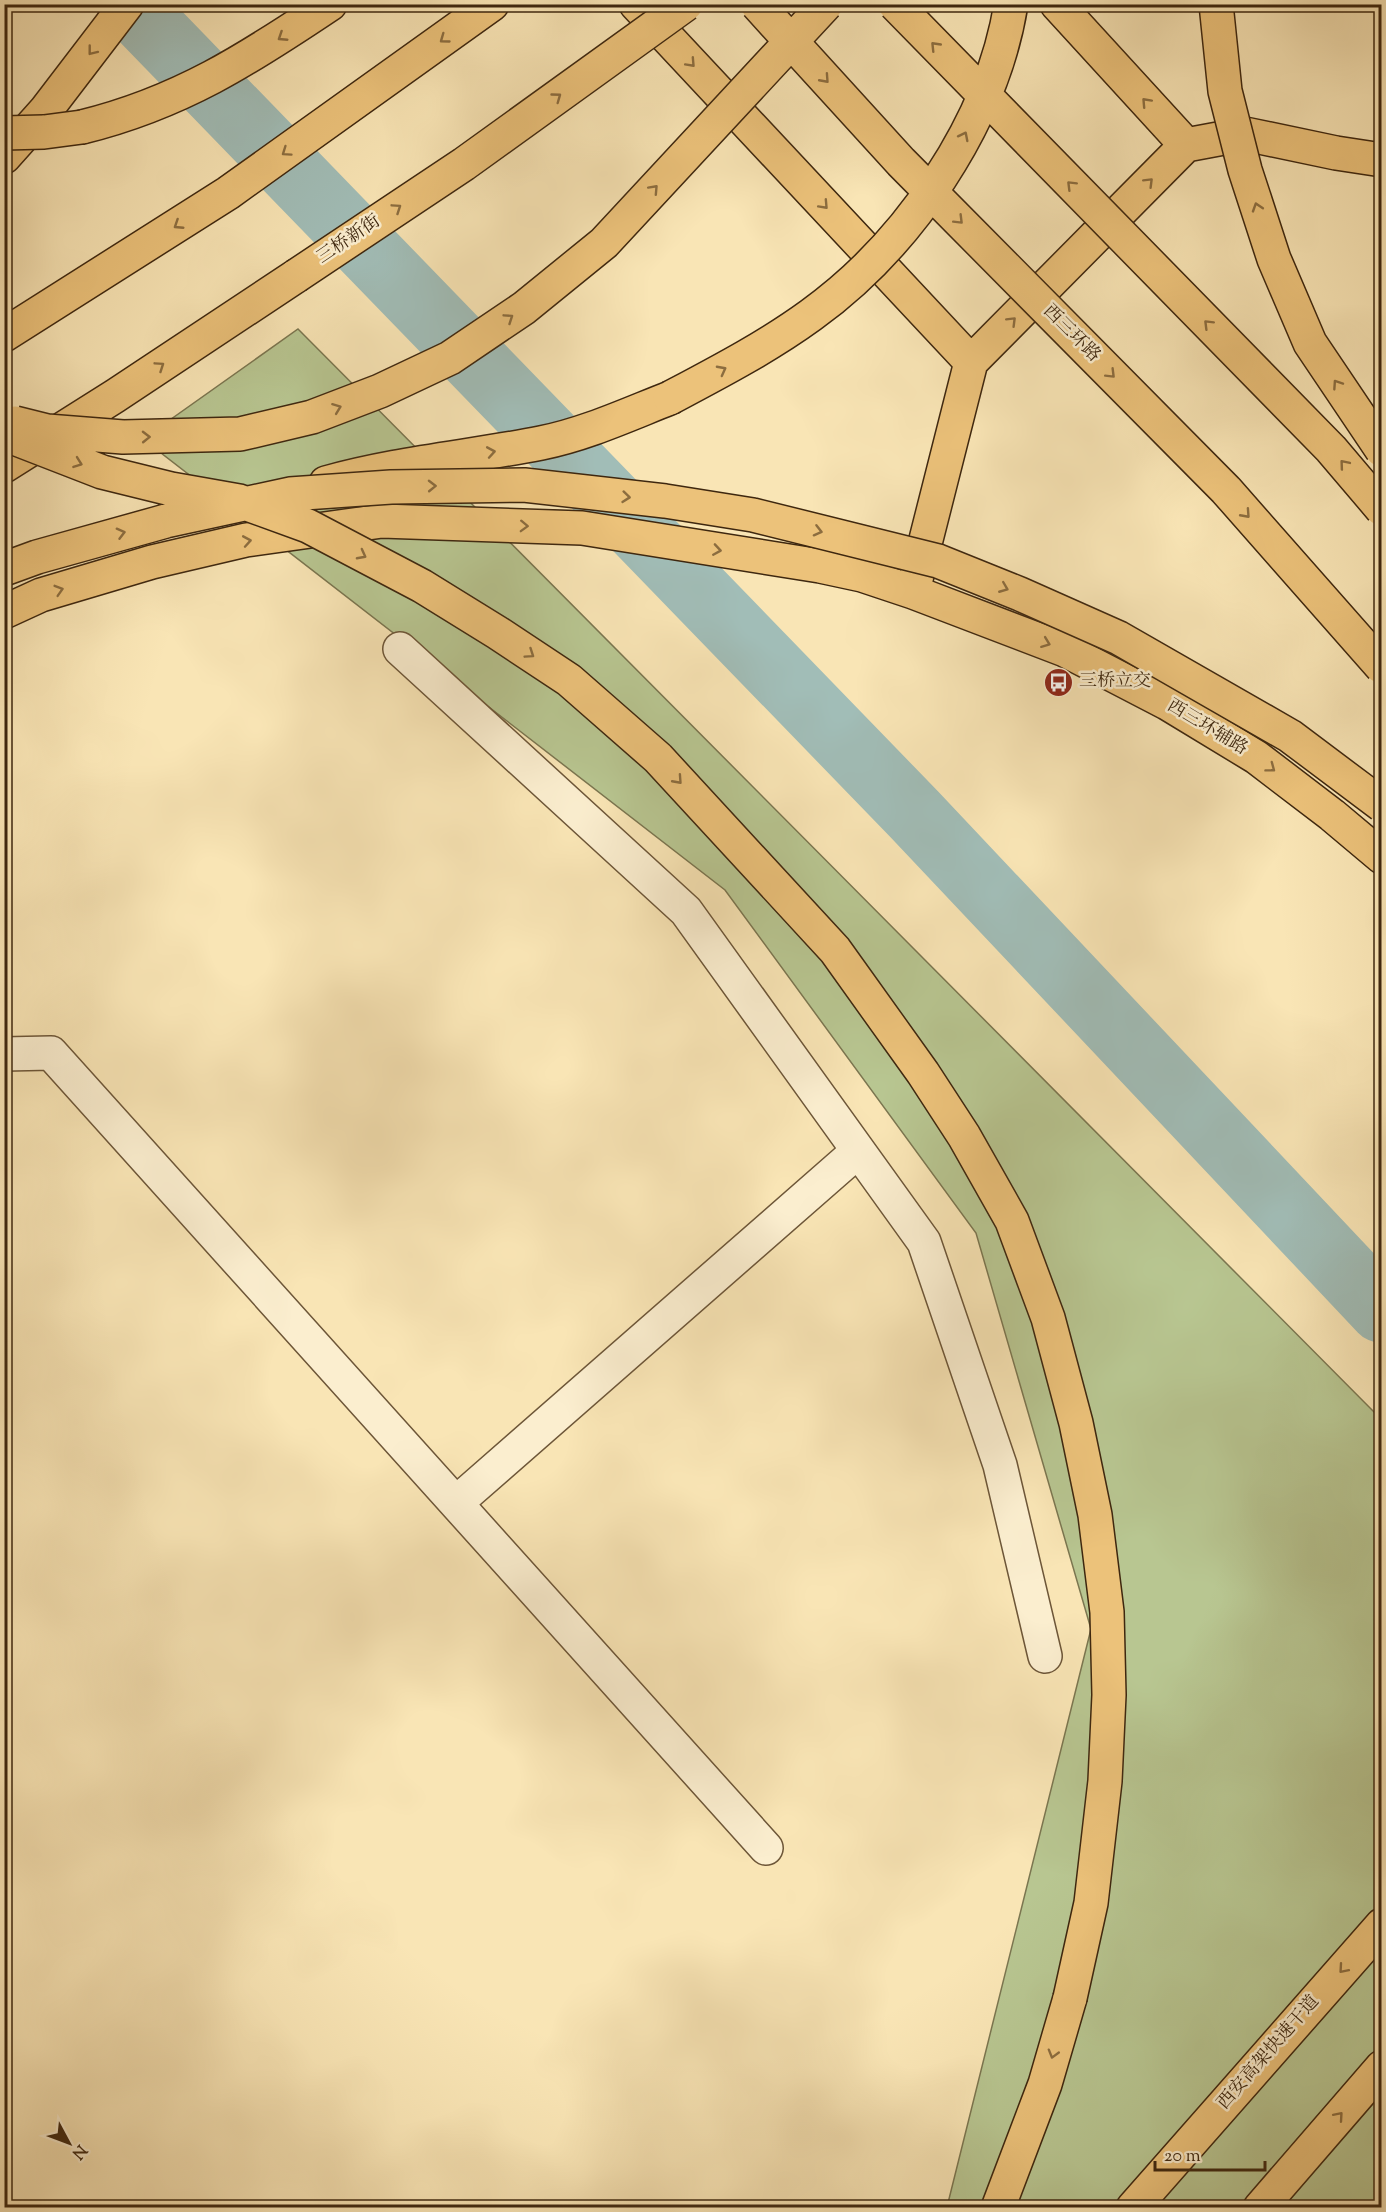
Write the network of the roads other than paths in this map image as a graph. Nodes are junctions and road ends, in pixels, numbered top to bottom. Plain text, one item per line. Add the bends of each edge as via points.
1 (127, 4) edge
2 (330, 4) edge
3 (492, 4) edge
4 (636, 4) edge
5 (686, 4) edge
6 (757, 4) edge
7 (826, 4) edge
8 (895, 4) edge
9 (1011, 4) edge
10 (1057, 4) edge
11 (1216, 4) edge
12 (4, 133) edge
13 (1186, 144) junction
14 (4, 157) edge
15 (1382, 159) edge
16 (4, 335) edge
17 (971, 362) junction
18 (4, 421) edge
19 (4, 434) edge
20 (1382, 450) edge
21 (4, 466) edge
22 (290, 494) junction
23 (1382, 509) edge
24 (4, 569) edge
25 (913, 592) junction
26 (4, 612) edge
27 (400, 649) dead end
28 (1382, 667) edge
29 (1382, 805) edge
30 (1382, 857) edge
31 (4, 1053) edge
32 (858, 1151) junction
33 (456, 1503) junction
34 (1045, 1656) dead end
35 (766, 1848) dead end
36 (1382, 1925) edge
37 (1382, 2067) edge
38 (998, 2208) edge
39 (1133, 2208) edge
40 (1260, 2208) edge

1 -> 14 main road
2 -> 12 main road, bridge via 256,54 152,106 82,127
3 -> 16 main road via 228,193
4 -> 17 main road
21 -> 5 main road, 三桥新街, bridge via 464,164
6 -> 28 main road, 西三环路, bridge via 901,162 1226,490
18 -> 7 main road, bridge via 47,430 123,437 240,434 312,417 450,358 524,308 604,243
23 -> 8 main road, bridge via 1331,449
22 -> 9 main road, bridge via 362,473 543,442 582,431 670,398 783,335 859,274 893,239 938,180 982,99
13 -> 10 main road
20 -> 11 main road, bridge via 1310,343 1274,259 1225,91
13 - 15 main road via 1245,134
17 -> 13 main road
17 - 25 main road
19 -> 38 main road, bridge via 102,472 239,501 308,526 422,586 569,680 658,758 834,950 935,1091 1012,1221 1048,1318 1095,1515 1107,1612 1109,1695 1105,1781 1091,1903 1070,1998 1045,2084
24 -> 22 main road, bridge via 166,521
22 -> 29 main road, bridge via 390,487 536,486 753,515 938,561 1119,638 1290,736
26 -> 25 main road, 西三环辅路 via 41,595 152,562 246,540 381,521 582,528 820,566
25 -> 30 main road, 西三环辅路 via 1065,650 1167,703 1256,757
27 - 32 street via 686,911
31 - 33 street via 51,1053
32 - 33 street
32 - 34 street via 924,1242 1000,1465
33 - 35 street
36 -> 39 main road, 西安高架快速干道
40 -> 37 main road

